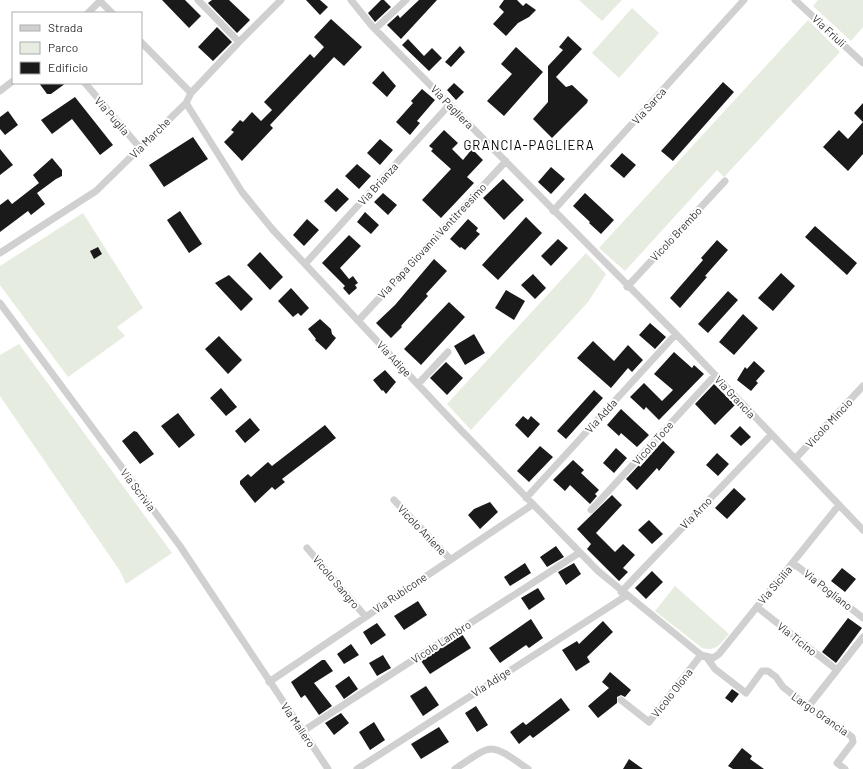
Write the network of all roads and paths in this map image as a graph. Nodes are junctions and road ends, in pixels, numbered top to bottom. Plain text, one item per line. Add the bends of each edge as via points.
1 (100, 0) edge
2 (198, 0) edge
3 (281, 0) edge
4 (350, 0) edge
5 (406, 0) edge
6 (744, 0) edge
7 (795, 0) edge
8 (89, 12) edge
9 (111, 12) edge
10 (375, 29) junction
11 (239, 42) junction
12 (142, 43) edge
13 (863, 62) edge
14 (12, 82) edge
15 (86, 84) edge
16 (0, 91) edge
17 (191, 93) junction
18 (186, 103) junction
19 (450, 104) junction
20 (140, 148) junction
21 (506, 161) junction
22 (725, 180) dead end
23 (553, 211) junction
24 (0, 253) edge
25 (305, 264) junction
26 (605, 264) joint
27 (627, 287) junction
28 (0, 303) edge
29 (358, 321) junction
30 (676, 334) junction
31 (448, 352) dead end
32 (715, 375) junction
33 (418, 384) junction
34 (863, 386) edge
35 (771, 435) junction
36 (795, 459) junction
37 (526, 498) junction
38 (394, 500) dead end
39 (532, 505) junction
40 (839, 505) junction
41 (591, 510) dead end
42 (863, 530) edge
43 (307, 548) dead end
44 (579, 553) junction
45 (450, 559) junction
46 (791, 566) junction
47 (624, 594) junction
48 (756, 607) junction
49 (365, 616) junction
50 (863, 618) edge
51 (863, 637) edge
52 (704, 656) junction
53 (837, 670) junction
54 (269, 682) junction
55 (621, 700) dead end
56 (808, 707) junction
57 (302, 731) junction
58 (328, 769) edge
59 (357, 769) edge
60 (455, 769) edge
61 (528, 769) edge
62 (845, 769) edge

1 - 8 street
1 - 9 street
2 - 11 street
3 - 11 street, Via Marche
4 - 10 street, Via Pagliera
5 - 10 street
6 - 23 street, Via Sarca
7 - 13 street, Via Friuli
10 - 19 street, Via Pagliera
11 - 17 street, Via Marche
12 - 17 street
14 - 16 street
15 - 20 street, Via Puglia
17 - 18 street, Via Marche
18 - 20 street, Via Marche
18 - 25 street, Via Adige via 247,199
19 - 21 street, Via Pagliera
19 - 25 street, Via Brianza
20 - 24 street, Via Marche via 96,191
21 - 23 street, Via Pagliera
21 - 29 street, Via Papa Giovanni Ventitreesimo
22 - 27 street, Vicolo Brembo
23 - 26 street, Via Pagliera
25 - 29 street, Via Adige
26 - 27 street, Via Grancia
27 - 30 street, Via Grancia
28 - 54 street, Via Scrivia via 180,546
29 - 33 street, Via Adige
30 - 32 street, Via Grancia
30 - 37 street, Via Adda
31 - 33 street
32 - 35 street, Via Grancia
32 - 41 street, Vicolo Toce
33 - 37 street, Via Adige
34 - 36 street, Vicolo Mincio
35 - 36 street, Via Grancia
35 - 47 street, Via Arno
36 - 40 street, Via Grancia
37 - 39 street, Via Adige
38 - 45 street, Vicolo Aniene
39 - 44 street, Via Adige
39 - 45 street, Via Rubicone
40 - 42 street, Via Grancia
40 - 46 street, Via Sicilia
43 - 49 street, Vicolo Sangro
44 - 47 street, Via Adige
44 - 57 street, Vicolo Lambro
45 - 49 street, Via Rubicone
46 - 48 street, Via Sicilia
46 - 50 street, Via Pogliano via 797,566
47 - 52 street, Via Adige
47 - 59 street, Via Adige
48 - 52 street, Via Sicilia via 719,654 713,658
48 - 53 street, Via Ticino
49 - 54 street, Via Rubicone
51 - 53 street
52 - 55 street, Vicolo Olona via 649,722
52 - 56 street, Largo Grancia via 715,669 746,693 762,671 768,671
53 - 56 street
54 - 57 street, Via Mallero
56 - 62 street, Largo Grancia via 853,738 853,742 837,763
57 - 58 street, Via Mallero
60 - 61 street via 491,748 500,750

